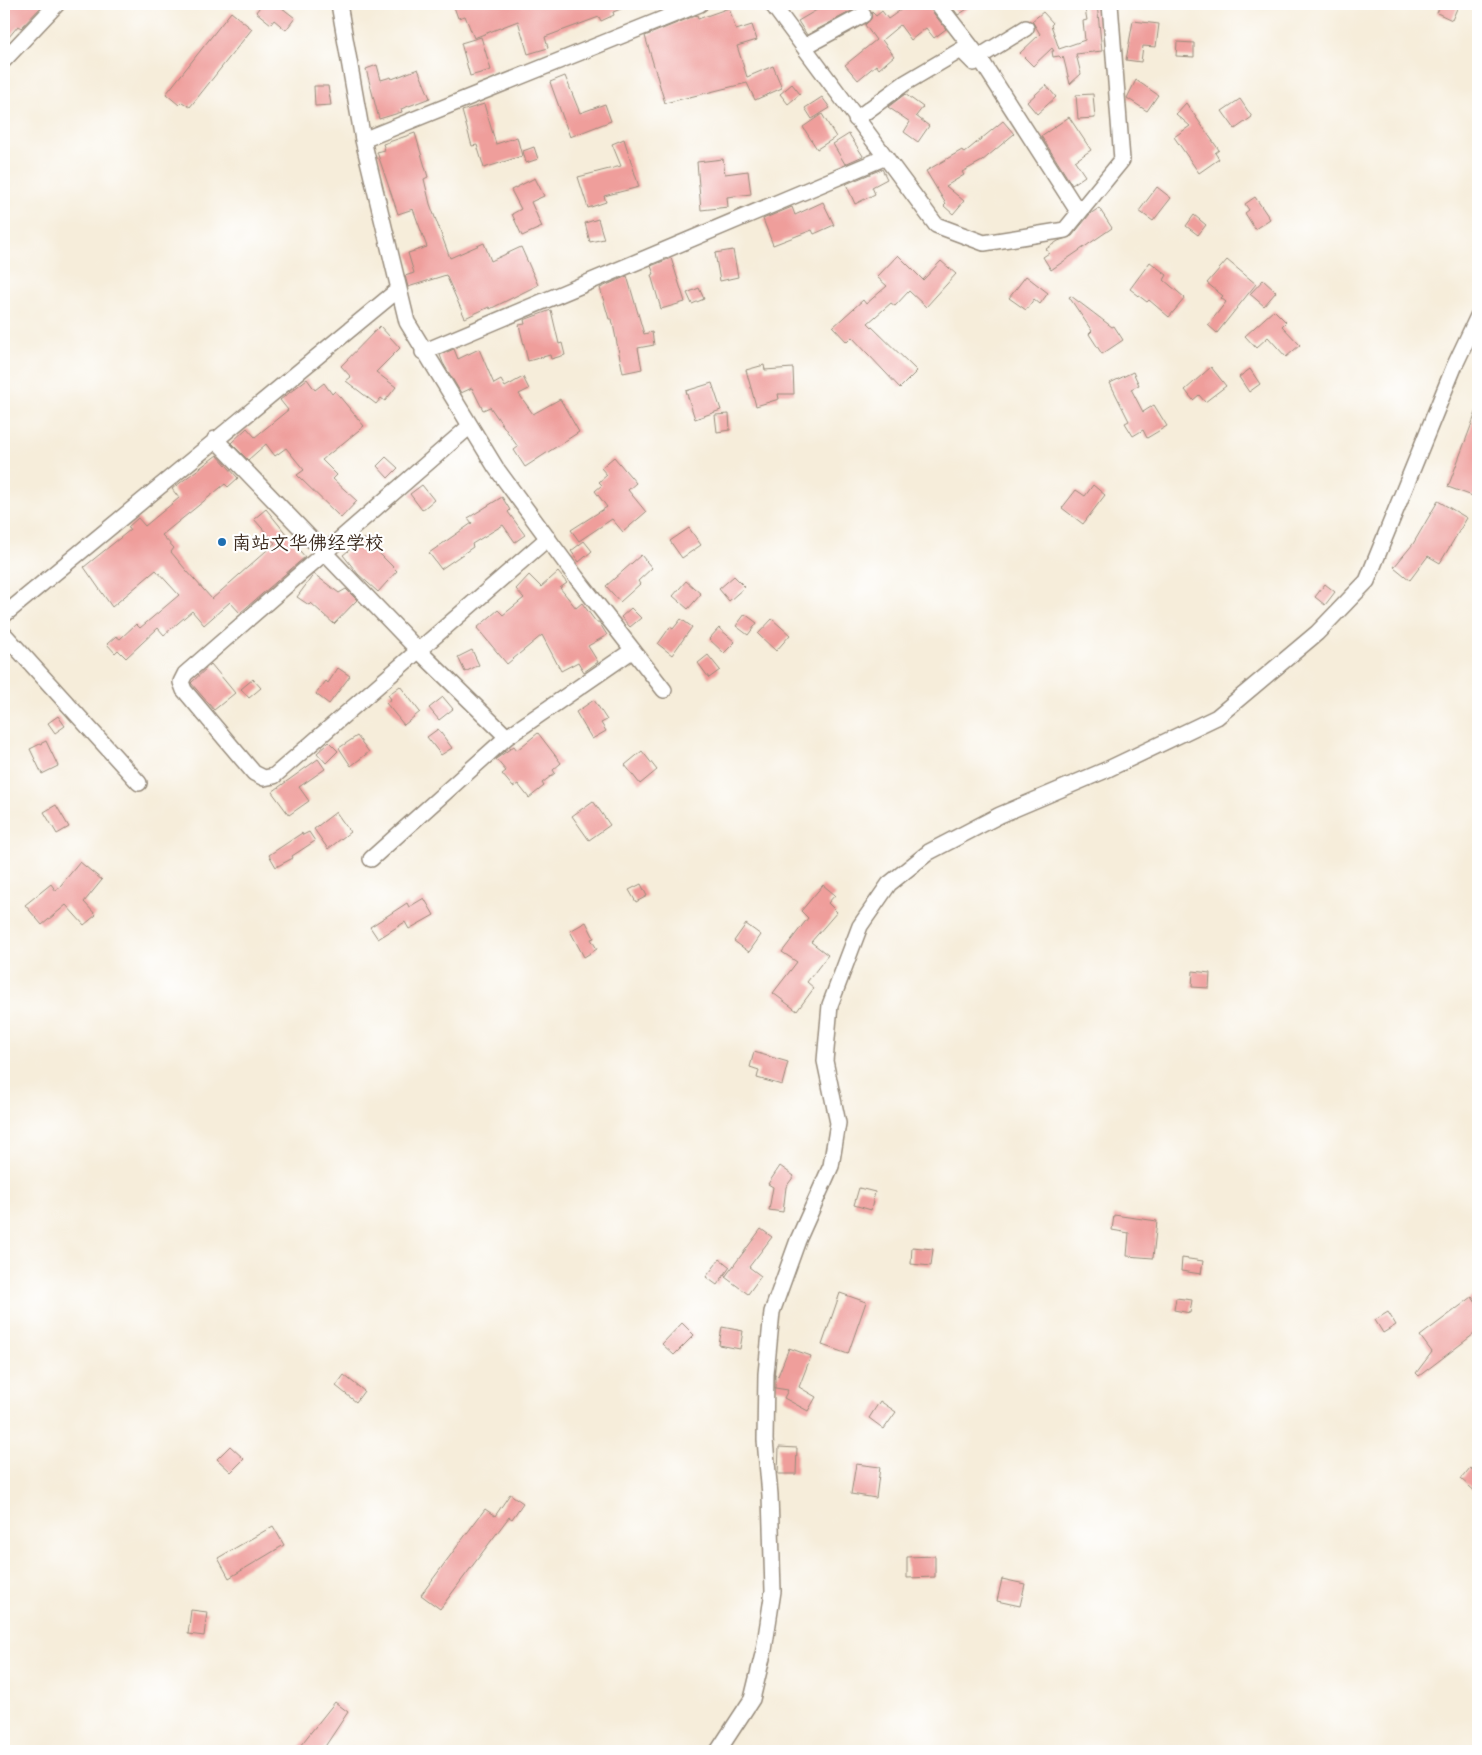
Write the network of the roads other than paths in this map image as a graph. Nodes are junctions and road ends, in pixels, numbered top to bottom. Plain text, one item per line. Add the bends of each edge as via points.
1 (56, 4) edge
2 (339, 4) edge
3 (700, 4) edge
4 (772, 4) edge
5 (938, 4) edge
6 (1110, 4) edge
7 (864, 16) dead end
8 (1026, 28) dead end
9 (804, 47) junction
10 (979, 57) junction
11 (4, 60) edge
12 (856, 119) junction
13 (363, 140) junction
14 (886, 158) junction
15 (1079, 213) junction
16 (399, 289) junction
17 (1478, 316) edge
18 (423, 352) junction
19 (470, 426) junction
20 (215, 439) junction
21 (548, 538) junction
22 (324, 552) junction
23 (4, 615) edge
24 (4, 634) edge
25 (417, 649) junction
26 (633, 650) junction
27 (664, 690) dead end
28 (507, 737) junction
29 (139, 783) dead end
30 (371, 859) dead end
31 (718, 1751) edge

1 - 11 street
2 - 13 street
3 - 13 street
4 - 9 street
5 - 10 street
6 - 15 street via 1122,160
7 - 9 street
8 - 10 street
9 - 12 street
10 - 12 street via 974,63 961,50 905,83
10 - 15 street
12 - 14 street
13 - 16 street
14 - 15 street via 936,225 984,243 1065,230
14 - 18 street
16 - 18 street via 407,322
16 - 20 street
17 - 31 street via 1367,581 1317,633 1217,717 1106,770 1000,815 928,852 889,884 860,926 830,1005 825,1061 838,1124 831,1166 798,1240 772,1312 766,1374 765,1440 773,1591 764,1650 752,1699
18 - 19 street
19 - 21 street via 496,468
19 - 22 street
20 - 22 street
20 - 23 street
21 - 25 street
21 - 26 street
22 - 25 street
22 - 25 street via 185,674 181,682 184,690 254,773 264,778 274,776
24 - 29 street
25 - 28 street
26 - 27 street
26 - 28 street
28 - 30 street

